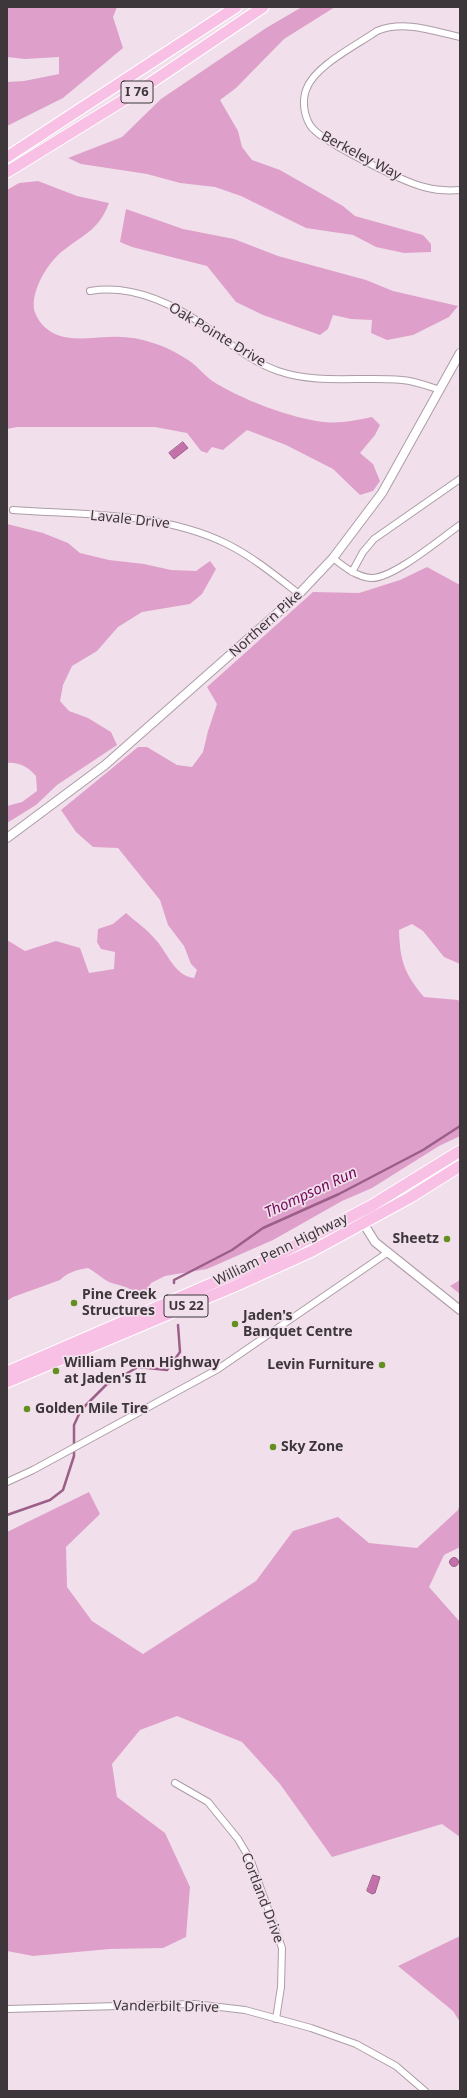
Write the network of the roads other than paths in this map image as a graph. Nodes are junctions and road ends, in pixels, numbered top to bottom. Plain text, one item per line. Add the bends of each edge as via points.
1 (236, 7) edge
2 (263, 7) edge
3 (460, 37) edge
4 (7, 157) edge
5 (7, 172) edge
6 (460, 190) edge
7 (90, 291) dead end
8 (460, 353) edge
9 (440, 390) junction
10 (460, 479) edge
11 (13, 510) dead end
12 (460, 525) edge
13 (333, 558) junction
14 (352, 572) junction
15 (299, 594) junction
16 (7, 838) edge
17 (460, 1151) edge
18 (460, 1166) edge
19 (357, 1213) junction
20 (363, 1224) junction
21 (387, 1253) junction
22 (460, 1310) edge
23 (7, 1372) edge
24 (7, 1382) edge
25 (7, 1482) edge
26 (175, 1782) dead end
27 (7, 2009) edge
28 (276, 2019) junction
29 (425, 2091) edge

1 - 4 highway, I 76
2 - 5 highway, I 76 via 140,90
3 - 6 street, Berkeley Way via 401,26 377,31 320,70 309,82 304,110 310,126 325,139 402,179 423,187
7 - 9 street, Oak Pointe Drive via 114,289 164,303 193,318 263,364 291,375 322,380 404,380
8 - 9 main road, Northern Pike
9 - 13 main road, Northern Pike via 382,493
10 - 14 street via 374,540 363,552
11 - 15 street, Lavale Drive via 153,520 175,524 228,544
12 - 14 street via 396,570 372,578
13 - 14 street
13 - 15 main road, Northern Pike
15 - 16 main road, Northern Pike via 105,765
17 - 19 highway, William Penn Highway / US 22
18 - 20 highway, William Penn Highway / US 22
19 - 20 main road
19 - 23 highway, William Penn Highway / US 22 via 271,1258
20 - 21 main road via 375,1242
20 - 24 highway, William Penn Highway / US 22 via 242,1283
21 - 22 main road
21 - 25 street via 218,1369 34,1470
26 - 28 street, Cortland Drive via 208,1802 238,1839 250,1861 282,1948 281,1987
27 - 28 street, Vanderbilt Drive via 194,2004 245,2010
28 - 29 street, Vanderbilt Drive via 356,2044 396,2066

